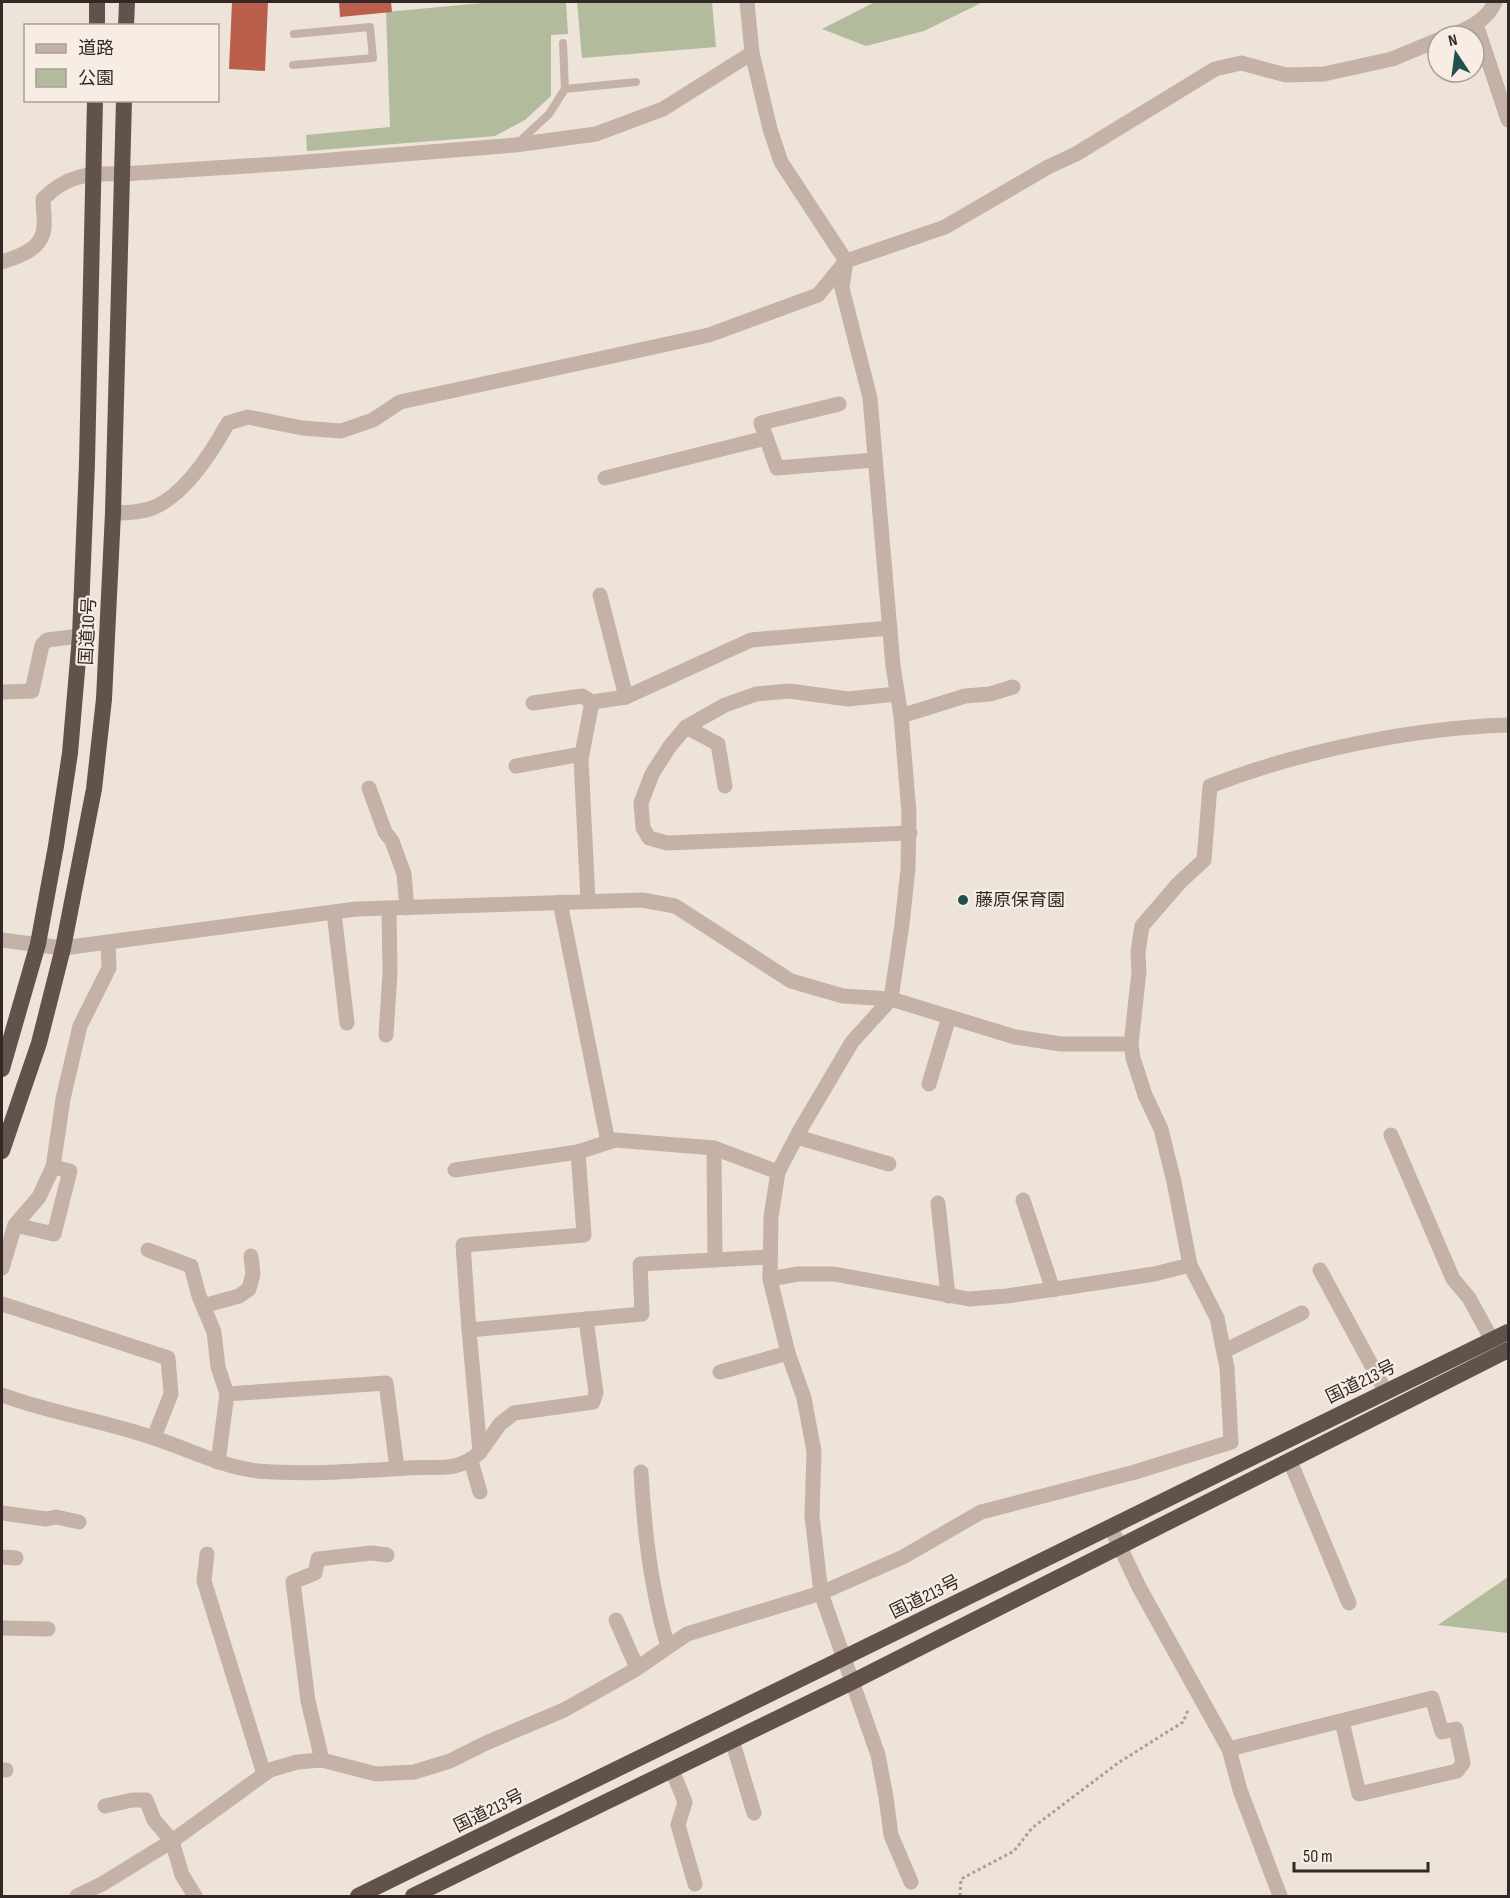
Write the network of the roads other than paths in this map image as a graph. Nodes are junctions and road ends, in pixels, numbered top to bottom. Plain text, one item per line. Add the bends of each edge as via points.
1 (97, 2) edge
2 (127, 2) edge
3 (747, 2) edge
4 (1495, 2) edge
5 (97, 24) edge
6 (126, 24) edge
7 (1476, 24) edge
8 (294, 34) dead end
9 (563, 43) dead end
10 (1426, 45) edge
11 (752, 53) junction
12 (1486, 53) edge
13 (293, 65) dead end
14 (636, 82) dead end
15 (565, 89) junction
16 (95, 102) edge
17 (124, 102) edge
18 (1509, 120) edge
19 (516, 145) junction
20 (94, 173) junction
21 (122, 174) junction
22 (846, 261) junction
23 (2, 262) edge
24 (839, 404) dead end
25 (766, 438) junction
26 (874, 460) junction
27 (605, 478) dead end
28 (114, 513) junction
29 (600, 595) dead end
30 (890, 628) junction
31 (80, 636) junction
32 (1013, 687) dead end
33 (2, 692) edge
34 (896, 694) junction
35 (626, 697) junction
36 (592, 702) junction
37 (533, 704) dead end
38 (901, 716) junction
39 (1509, 725) edge
40 (687, 727) junction
41 (582, 754) junction
42 (516, 766) dead end
43 (725, 786) dead end
44 (369, 789) dead end
45 (910, 833) junction
46 (588, 901) junction
47 (560, 902) junction
48 (389, 908) junction
49 (407, 908) junction
50 (334, 913) junction
51 (2, 940) edge
52 (108, 943) junction
53 (38, 945) junction
54 (63, 948) junction
55 (891, 999) junction
56 (949, 1017) junction
57 (347, 1023) dead end
58 (386, 1035) dead end
59 (1131, 1044) junction
60 (2, 1069) edge
61 (929, 1084) dead end
62 (1391, 1135) dead end
63 (797, 1137) junction
64 (608, 1142) junction
65 (714, 1148) junction
66 (2, 1150) edge
67 (578, 1152) junction
68 (889, 1164) dead end
69 (53, 1167) junction
70 (455, 1170) dead end
71 (778, 1172) junction
72 (1023, 1200) dead end
73 (938, 1203) dead end
74 (15, 1224) junction
75 (148, 1250) dead end
76 (251, 1256) dead end
77 (770, 1257) junction
78 (715, 1260) junction
79 (1190, 1265) junction
80 (2, 1269) edge
81 (1320, 1270) dead end
82 (770, 1279) junction
83 (1053, 1290) junction
84 (948, 1296) junction
85 (2, 1304) edge
86 (203, 1306) junction
87 (1302, 1313) dead end
88 (586, 1319) junction
89 (470, 1330) junction
90 (1509, 1332) edge
91 (1492, 1340) junction
92 (1509, 1350) edge
93 (1224, 1351) junction
94 (788, 1353) junction
95 (720, 1372) dead end
96 (1386, 1392) junction
97 (227, 1394) junction
98 (2, 1395) edge
99 (154, 1437) junction
100 (476, 1456) junction
101 (1290, 1461) junction
102 (218, 1462) junction
103 (397, 1468) junction
104 (642, 1472) dead end
105 (480, 1492) dead end
106 (2, 1513) edge
107 (79, 1522) dead end
108 (1111, 1528) junction
109 (1121, 1547) junction
110 (207, 1554) dead end
111 (387, 1555) dead end
112 (820, 1593) junction
113 (1349, 1603) dead end
114 (616, 1620) dead end
115 (2, 1628) edge
116 (48, 1629) dead end
117 (668, 1647) junction
118 (845, 1659) junction
119 (637, 1668) junction
120 (852, 1682) junction
121 (1342, 1721) junction
122 (732, 1740) junction
123 (1229, 1749) junction
124 (322, 1760) junction
125 (672, 1770) junction
126 (264, 1774) junction
127 (105, 1806) dead end
128 (754, 1813) dead end
129 (172, 1841) junction
130 (911, 1882) dead end
131 (695, 1884) dead end
132 (77, 1896) edge
133 (195, 1896) edge
134 (358, 1896) edge
135 (413, 1896) edge
136 (1280, 1896) edge

1 - 5 highway
2 - 6 highway
3 - 11 street
4 - 7 street
8 - 13 lane via 370,27 373,58
9 - 15 lane
10 - 22 street via 1392,59 1324,74 1286,75 1241,63 1215,69 1076,154 945,227
11 - 19 street via 663,109 596,134
11 - 22 street via 781,162
12 - 18 street
14 - 15 lane
15 - 19 lane via 549,114
16 - 20 highway, 国道10号
17 - 21 highway, 国道10号
19 - 21 street
20 - 21 street
20 - 23 street via 65,181 43,199 43,233 38,242 25,254
20 - 31 highway, 国道10号
21 - 28 highway, 国道10号
22 - 26 street via 842,288 870,398
22 - 28 street via 818,295 709,336 400,402 373,420 341,431 248,417 228,423 177,494 153,508
24 - 25 street via 761,423
25 - 26 street via 777,468
25 - 27 street
26 - 30 street
28 - 54 highway, 国道10号 via 104,699 94,789
29 - 35 street
30 - 34 street
30 - 35 street via 751,640
31 - 33 street via 47,640 42,645 33,691
31 - 53 highway, 国道10号 via 70,753
32 - 38 street via 965,696
34 - 38 street
34 - 40 street via 848,699 789,691 756,694 725,705
35 - 36 street
36 - 37 street via 582,696
36 - 41 street
38 - 45 street
39 - 59 street via 1469,726 1354,744 1252,770 1210,786 1204,860 1142,926
40 - 43 street via 718,744
40 - 45 street via 652,774 641,802 643,828 649,838 667,843
41 - 42 street
41 - 46 street
44 - 49 street via 404,874
45 - 55 street
46 - 47 street
46 - 55 street via 642,900 675,906 791,981 843,996
47 - 49 street
47 - 64 street
48 - 49 street
48 - 50 street
48 - 58 street
50 - 52 street
50 - 57 street
51 - 53 street
52 - 54 street
52 - 69 street via 109,968 80,1026
53 - 54 street
53 - 60 highway, 国道10号
54 - 66 highway, 国道10号 via 39,1043
55 - 56 street
55 - 63 street via 852,1042
56 - 59 street via 1015,1037 1061,1044
56 - 61 street
59 - 79 street via 1145,1095 1161,1129
62 - 91 street via 1453,1279 1469,1298
63 - 68 street
63 - 71 street
64 - 65 street
64 - 67 street
65 - 71 street
65 - 78 street
67 - 70 street
67 - 89 street via 584,1234 463,1245
69 - 74 street via 39,1197
69 - 74 street via 70,1171 54,1234
71 - 77 street
72 - 83 street
73 - 84 street
74 - 80 street
75 - 86 street via 191,1266
76 - 86 street via 253,1274 249,1289 239,1296
77 - 78 street
77 - 82 street
78 - 88 street via 640,1264 642,1314
79 - 83 street
79 - 93 street via 1217,1318
81 - 96 street
82 - 84 street via 834,1274
82 - 94 street
83 - 84 street via 978,1299
85 - 99 street via 168,1358 171,1394
86 - 97 street via 214,1332 218,1367
87 - 93 street
88 - 89 street
88 - 100 street via 596,1393 592,1402 514,1413 500,1424
89 - 100 street
90 - 91 highway, 国道213号
91 - 96 highway, 国道213号
92 - 101 highway
93 - 112 street via 1231,1442 1135,1472 981,1512 903,1557
94 - 95 street
94 - 112 street via 804,1398 814,1451 812,1516
96 - 108 highway, 国道213号
97 - 102 street
97 - 103 street via 386,1383
98 - 99 street via 30,1406
99 - 102 street
100 - 103 street via 459,1467
100 - 105 street
101 - 109 highway
101 - 113 street
102 - 103 street via 257,1471
104 - 117 street via 643,1510 658,1612
106 - 107 street
108 - 109 street
108 - 118 highway, 国道213号
109 - 120 highway
109 - 123 street
110 - 126 street via 204,1581
111 - 124 street via 318,1559 315,1573 293,1582 308,1701
112 - 117 street via 687,1634
112 - 118 street
114 - 119 street
115 - 116 street
117 - 119 street
118 - 120 street
118 - 134 highway, 国道213号
119 - 124 street via 564,1710 450,1761 414,1772 376,1774
120 - 122 highway
120 - 130 street via 878,1755 891,1835
121 - 121 street via 1432,1698 1442,1732 1456,1729 1463,1763 1457,1771 1359,1794
121 - 123 street
122 - 125 highway
122 - 128 street
123 - 136 street via 1240,1790
124 - 126 street via 297,1762
125 - 131 street via 685,1802 678,1825
125 - 135 highway
126 - 129 street
127 - 129 street via 146,1800 154,1820
129 - 132 street
129 - 133 street via 182,1875

